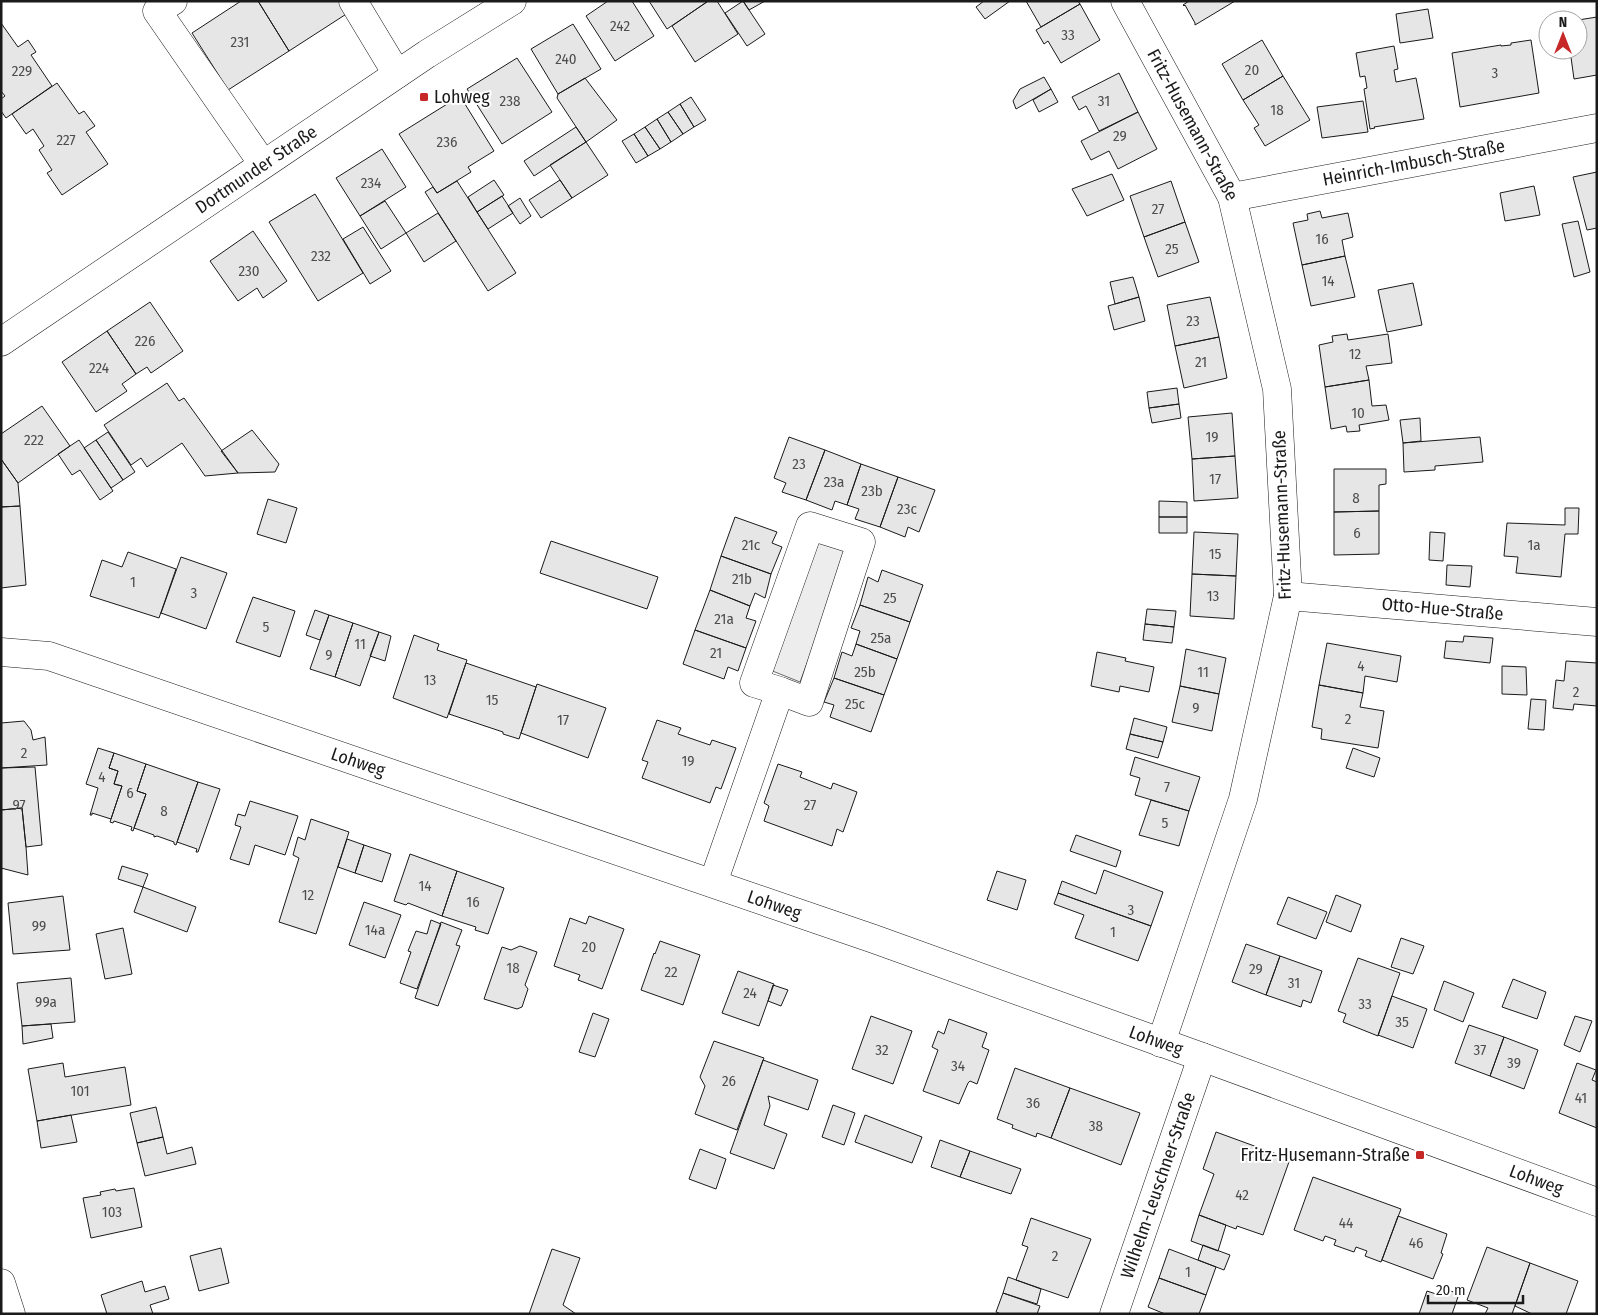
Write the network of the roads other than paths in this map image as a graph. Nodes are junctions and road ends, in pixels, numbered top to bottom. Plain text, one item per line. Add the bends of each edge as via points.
1 (173, 1) edge
2 (353, 1) edge
3 (512, 1) edge
4 (1125, 1) edge
5 (397, 74) junction
6 (1597, 128) edge
7 (264, 164) junction
8 (1232, 197) junction
9 (1, 342) edge
10 (1288, 596) junction
11 (1597, 622) edge
12 (1, 652) edge
13 (780, 691) junction
14 (713, 883) junction
15 (1161, 1043) junction
16 (1202, 1057) junction
17 (1597, 1202) edge
18 (1, 1283) edge
19 (11, 1314) edge
20 (1114, 1314) edge

1 - 7 street via 157,11
2 - 5 street
3 - 5 street, Dortmunder Straße
4 - 8 street, Fritz-Husemann-Straße
5 - 7 street, Dortmunder Straße
6 - 8 street, Heinrich-Imbusch-Straße
7 - 9 street, Dortmunder Straße
8 - 10 street, Fritz-Husemann-Straße via 1277,389
10 - 11 street, Otto-Hue-Straße
10 - 15 street, Fritz-Husemann-Straße via 1243,799
12 - 14 street, Lohweg via 49,656
13 - 13 street via 809,702 862,542 810,526 754,683
13 - 14 street
14 - 15 street, Lohweg
15 - 16 street, Lohweg
16 - 17 street, Lohweg
16 - 20 street, Wilhelm-Leuschner-Straße
18 - 19 street

